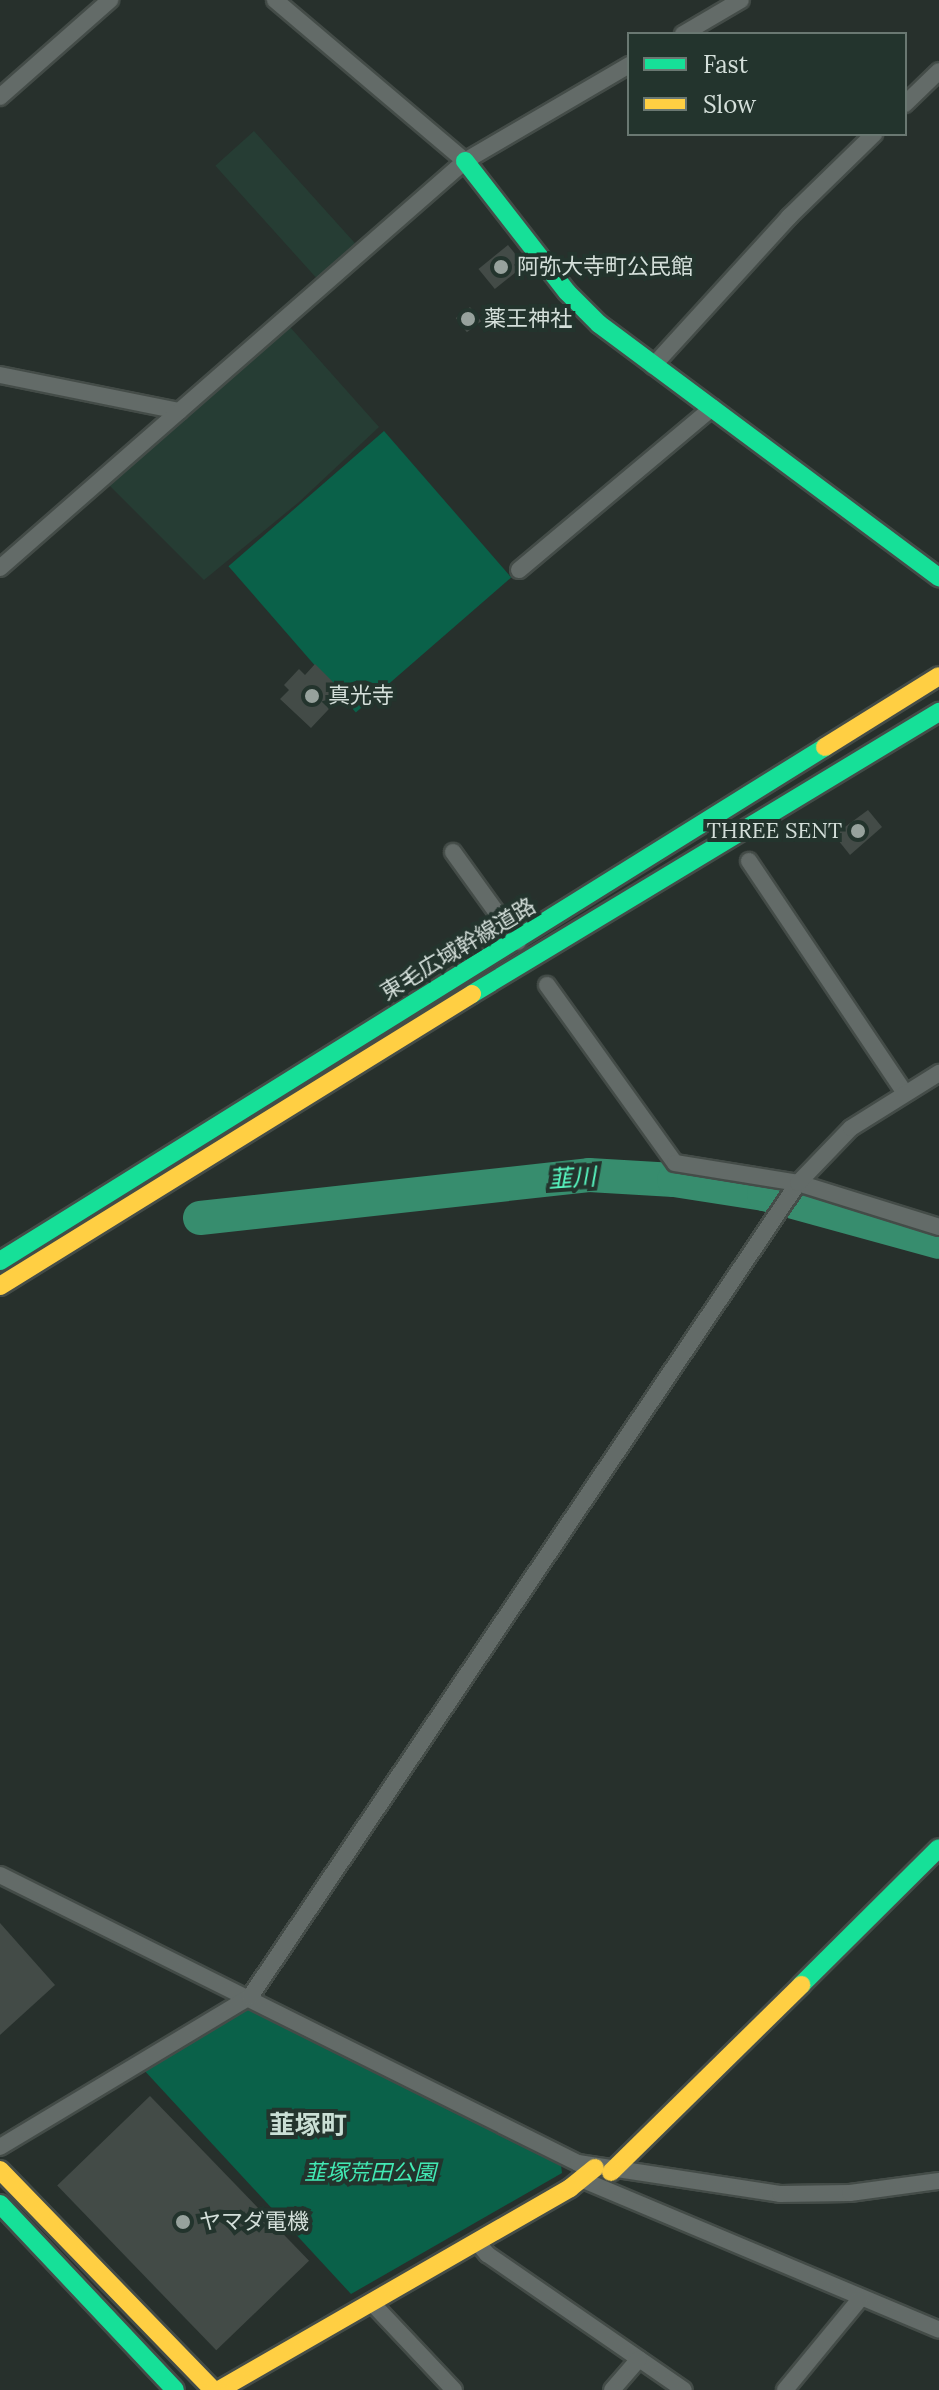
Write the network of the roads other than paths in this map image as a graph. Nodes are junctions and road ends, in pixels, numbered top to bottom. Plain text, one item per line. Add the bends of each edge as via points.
1 (110, 0) edge
2 (275, 0) edge
3 (741, 0) edge
4 (686, 32) edge
5 (627, 66) edge
6 (939, 71) edge
7 (0, 97) edge
8 (907, 102) edge
9 (872, 136) edge
10 (465, 161) junction
11 (653, 366) junction
12 (0, 375) edge
13 (713, 407) junction
14 (179, 411) junction
15 (0, 568) edge
16 (519, 570) dead end
17 (939, 576) edge
18 (939, 676) edge
19 (939, 712) edge
20 (453, 852) dead end
21 (749, 861) dead end
22 (518, 942) junction
23 (547, 985) dead end
24 (939, 1073) edge
25 (905, 1093) junction
26 (796, 1186) junction
27 (939, 1227) edge
28 (0, 1261) edge
29 (0, 1286) edge
30 (939, 1848) edge
31 (0, 1875) edge
32 (250, 1997) junction
33 (0, 2147) edge
34 (0, 2170) edge
35 (596, 2174) junction
36 (939, 2181) edge
37 (0, 2204) edge
38 (477, 2242) junction
39 (860, 2299) junction
40 (371, 2302) junction
41 (939, 2330) edge
42 (639, 2359) junction
43 (175, 2390) edge
44 (213, 2390) edge
45 (219, 2390) edge
46 (454, 2390) edge
47 (612, 2390) edge
48 (684, 2390) edge
49 (785, 2390) edge

1 - 7 street
2 - 10 street
3 - 4 street
5 - 10 street
6 - 8 street
9 - 11 street via 789,217
10 - 11 main road via 567,292
10 - 14 street
11 - 13 main road
12 - 14 street
13 - 16 street
13 - 17 main road
14 - 15 street
18 - 22 main road, 東毛広域幹線道路
19 - 29 main road, 東毛広域幹線道路
20 - 22 street
21 - 25 street
22 - 28 main road, 東毛広域幹線道路
23 - 26 street via 667,1157 684,1167
24 - 25 street
25 - 26 street via 832,1143
26 - 27 street
26 - 32 street
30 - 35 main road
31 - 32 street
32 - 33 street
32 - 35 street
34 - 44 main road
35 - 36 street via 780,2194 850,2193
35 - 38 main road
35 - 39 street
37 - 43 main road
38 - 40 main road
38 - 42 street
39 - 41 street
39 - 49 street
40 - 45 main road
40 - 46 street
42 - 47 street
42 - 48 street

